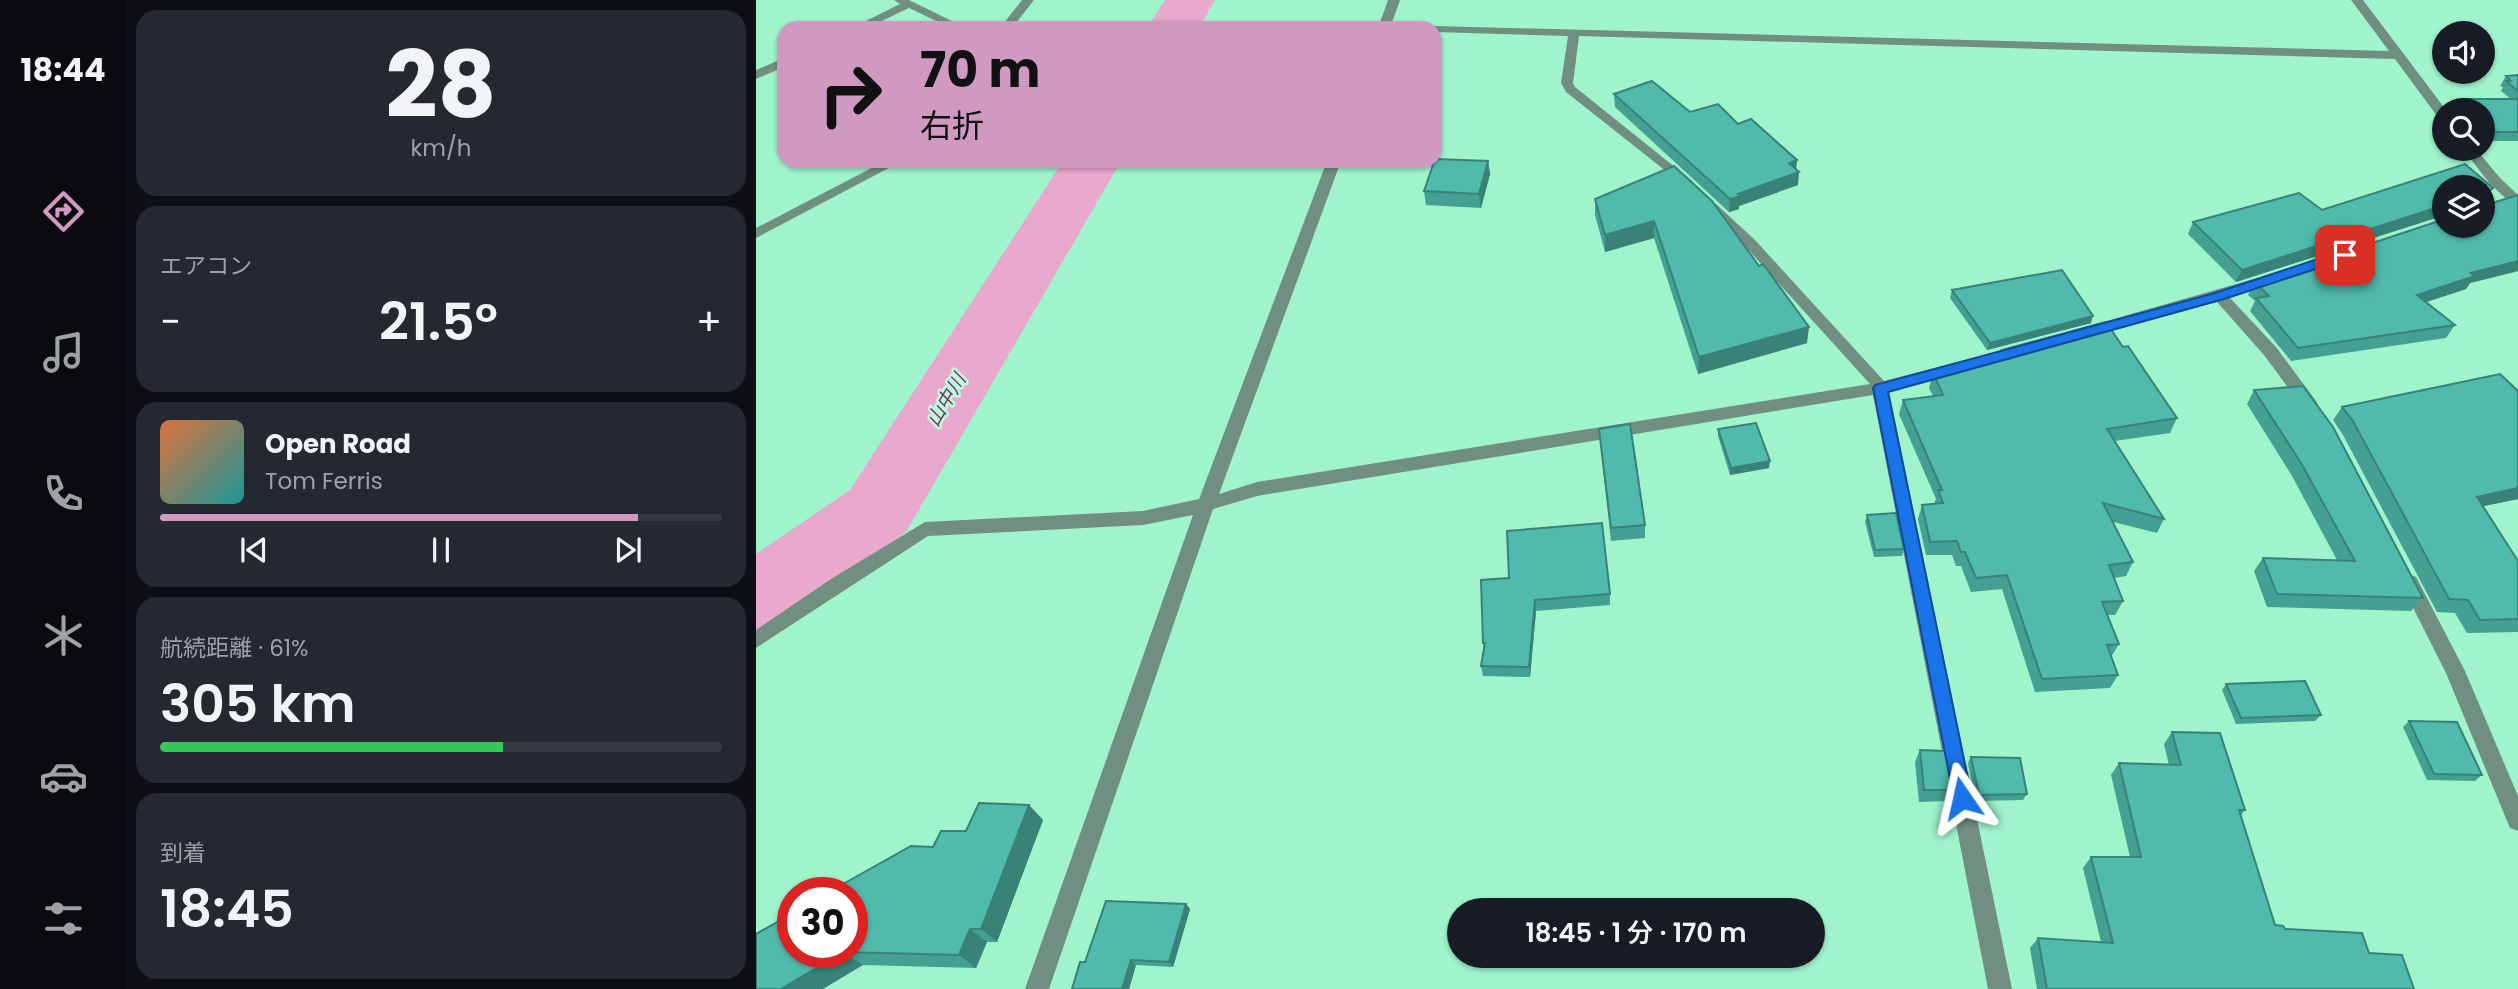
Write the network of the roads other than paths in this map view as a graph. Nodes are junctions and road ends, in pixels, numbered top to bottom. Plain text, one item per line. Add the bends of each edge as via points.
1 (1028, 0) edge
2 (1394, 0) edge
3 (2357, 0) edge
4 (904, 2) edge
5 (870, 21) edge
6 (945, 21) edge
7 (1012, 21) edge
8 (1387, 21) edge
9 (1442, 29) edge
10 (1574, 33) junction
11 (2397, 55) junction
12 (777, 65) edge
13 (756, 75) edge
14 (2432, 100) edge
15 (2479, 161) edge
16 (882, 168) edge
17 (1331, 168) edge
18 (2517, 199) edge
19 (2495, 205) edge
20 (756, 234) edge
21 (2286, 274) edge
22 (2220, 296) junction
23 (2076, 335) edge
24 (2037, 346) edge
25 (1880, 388) junction
26 (2317, 415) edge
27 (1206, 504) junction
28 (2397, 559) edge
29 (756, 640) edge
30 (2518, 821) edge
31 (1037, 989) edge
32 (2000, 989) edge

1 - 7 street
2 - 8 street
3 - 11 street
4 - 5 street
4 - 6 street
9 - 10 street
10 - 11 street
10 - 25 street via 1570,89 1750,243
11 - 14 street
12 - 13 street
15 - 18 street
16 - 20 street
17 - 27 street
18 - 19 street
21 - 22 street
22 - 23 street
22 - 26 street via 2270,351
24 - 25 street
25 - 27 street via 1257,489
25 - 32 street
27 - 29 street via 1143,518 925,529
27 - 31 street
28 - 30 street via 2455,671

